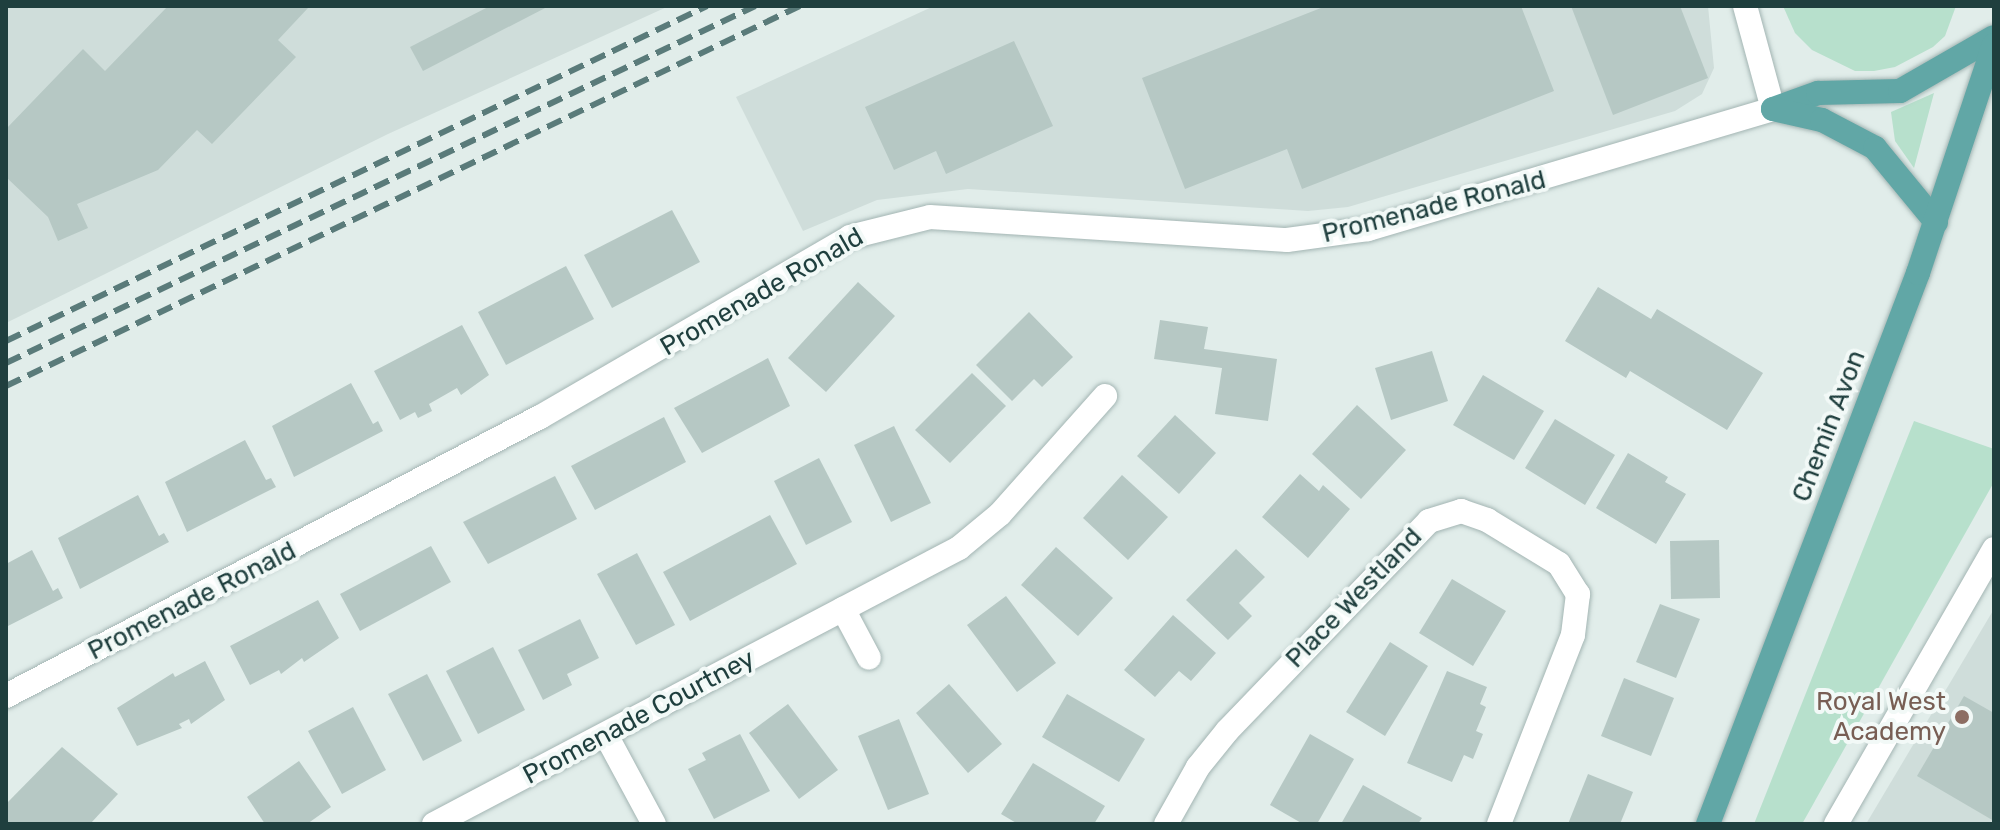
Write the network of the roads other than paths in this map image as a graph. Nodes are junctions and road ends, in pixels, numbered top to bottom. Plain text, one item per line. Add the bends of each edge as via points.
1 (1745, 6) edge
2 (1994, 37) edge
3 (1994, 45) edge
4 (1988, 86) edge
5 (1773, 109) junction
6 (1936, 222) junction
7 (1105, 396) dead end
8 (1994, 549) edge
9 (843, 609) junction
10 (869, 658) dead end
11 (6, 696) edge
12 (606, 735) junction
13 (434, 824) edge
14 (654, 824) edge
15 (1166, 824) edge
16 (1499, 824) edge
17 (1708, 824) edge
18 (1836, 824) edge

1 - 5 street
2 - 5 main road via 1900,91 1818,93
3 - 4 main road, Chemin Avon
4 - 6 main road, Chemin Avon
5 - 6 main road via 1822,120 1875,148
5 - 11 street, Promenade Ronald via 1325,238 952,217 878,227 820,253 540,417
6 - 17 main road, Chemin Avon
7 - 9 street, Promenade Courtney via 973,539
8 - 18 street
9 - 10 street
9 - 12 street, Promenade Courtney
12 - 13 street, Promenade Courtney
12 - 14 street
15 - 16 street, Place Westland via 1198,767 1234,723 1429,521 1461,511 1487,520 1559,564 1573,580 1580,608

